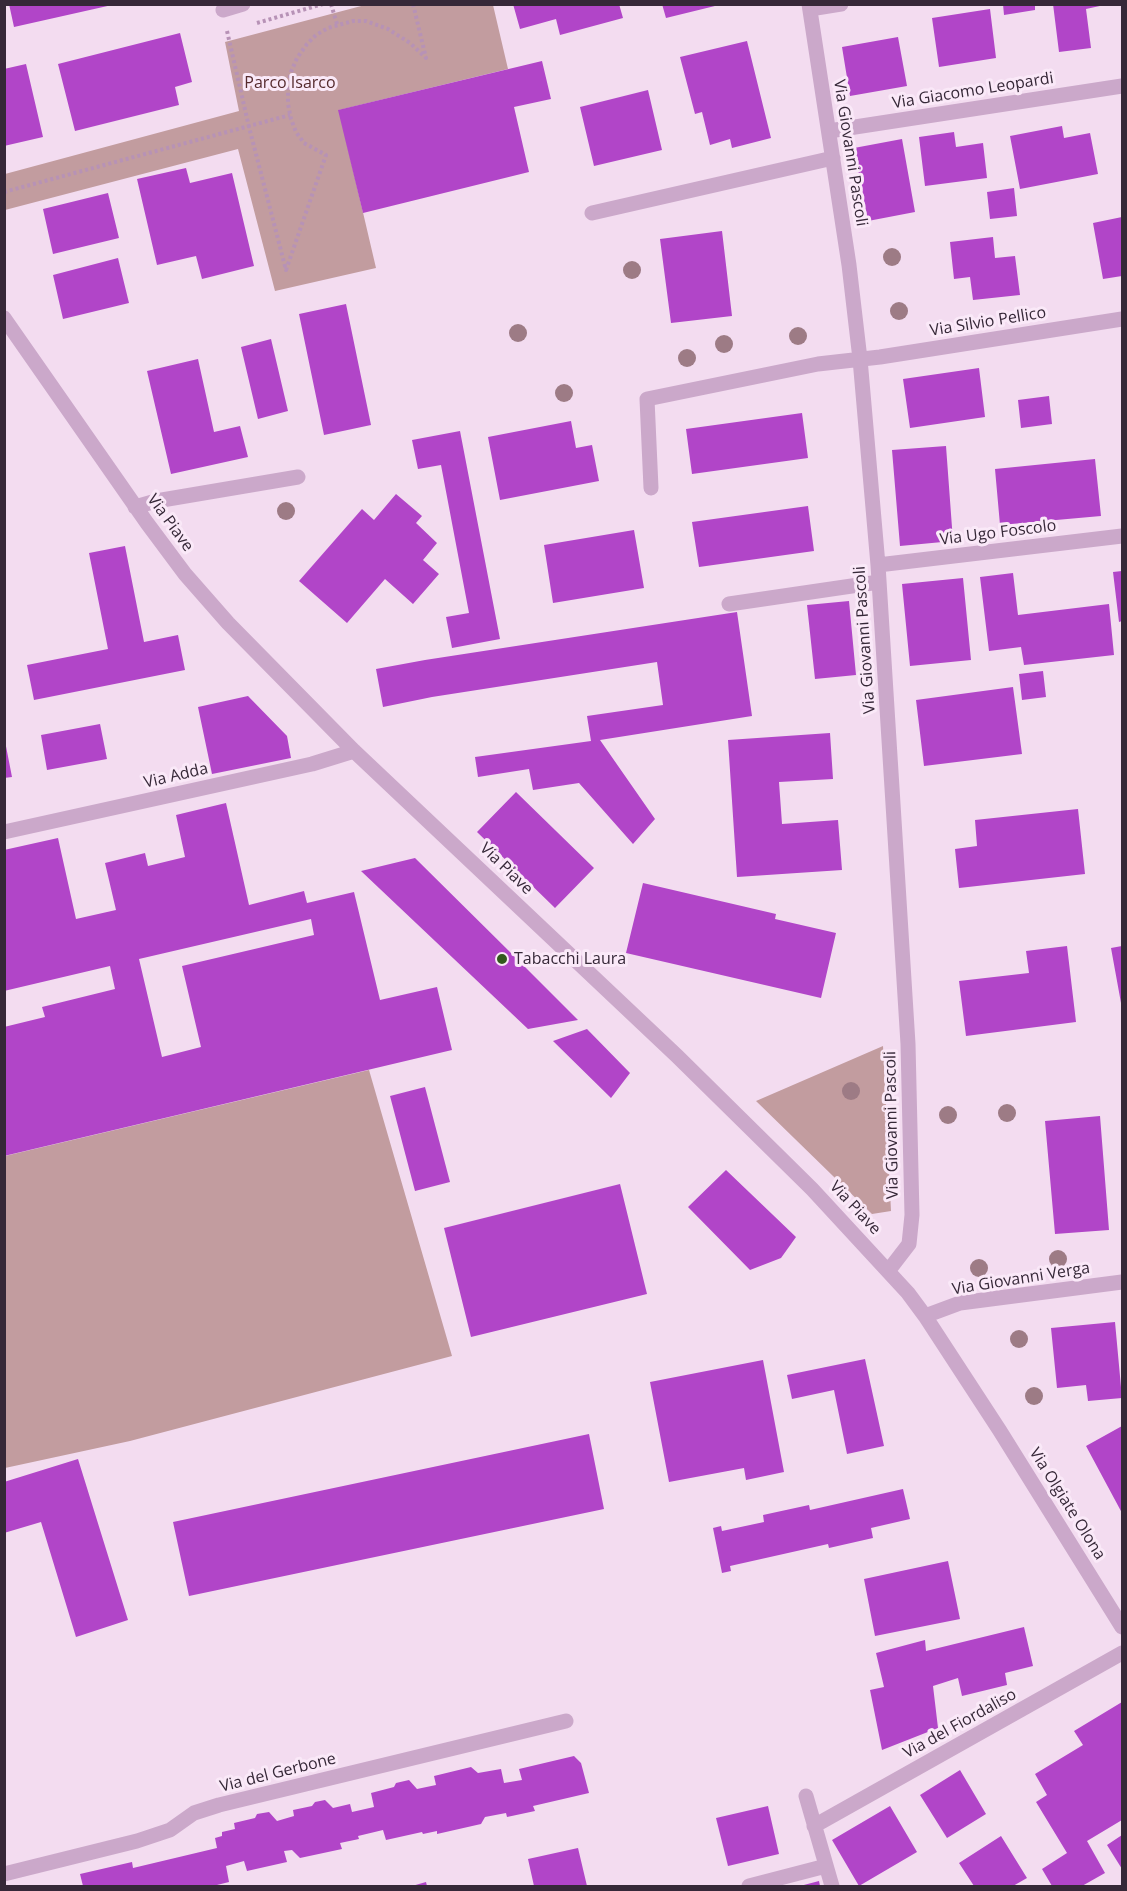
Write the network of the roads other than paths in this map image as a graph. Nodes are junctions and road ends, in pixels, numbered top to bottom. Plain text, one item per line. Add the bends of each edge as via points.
1 (243, 4) edge
2 (841, 4) edge
3 (810, 7) edge
4 (223, 10) road end
5 (1122, 86) edge
6 (829, 130) junction
7 (833, 158) junction
8 (592, 213) dead end
9 (4, 318) edge
10 (1122, 319) edge
11 (860, 359) junction
12 (298, 477) dead end
13 (651, 488) dead end
14 (135, 507) junction
15 (1122, 536) edge
16 (878, 565) junction
17 (879, 582) junction
18 (729, 604) dead end
19 (354, 751) junction
20 (4, 832) edge
21 (889, 1270) junction
22 (1122, 1282) edge
23 (925, 1316) junction
24 (1000, 1431) joint
25 (1122, 1627) edge
26 (1122, 1653) edge
27 (566, 1721) dead end
28 (806, 1796) dead end
29 (814, 1826) junction
30 (826, 1866) junction
31 (4, 1874) edge
32 (749, 1887) edge
33 (832, 1887) edge

1 - 4 street
2 - 3 street
3 - 6 street, Via Giovanni Pascoli
5 - 6 street, Via Giacomo Leopardi
6 - 7 street, Via Giovanni Pascoli
7 - 8 street
7 - 11 street, Via Giovanni Pascoli
9 - 14 street, Via Piave
10 - 11 street, Via Silvio Pellico
11 - 13 street, Via Silvio Pellico via 647,399
11 - 16 street, Via Giovanni Pascoli
12 - 14 street
14 - 19 street, Via Piave via 228,623
15 - 16 street, Via Ugo Foscolo
16 - 17 street, Via Giovanni Pascoli
17 - 18 street
17 - 21 street, Via Giovanni Pascoli via 908,1044 912,1215 909,1244
19 - 20 street, Via Adda via 312,764
19 - 21 street, Via Piave via 677,1056
21 - 23 street, Via Piave
22 - 23 street, Via Giovanni Verga via 960,1304
23 - 24 street, Via Piave
24 - 25 street, Via Olgiate Olona
26 - 29 street, Via del Fiordaliso
27 - 31 street, Via del Gerbone via 219,1805 194,1813 170,1830 148,1838
28 - 29 street
29 - 30 street
30 - 32 street
30 - 33 street

